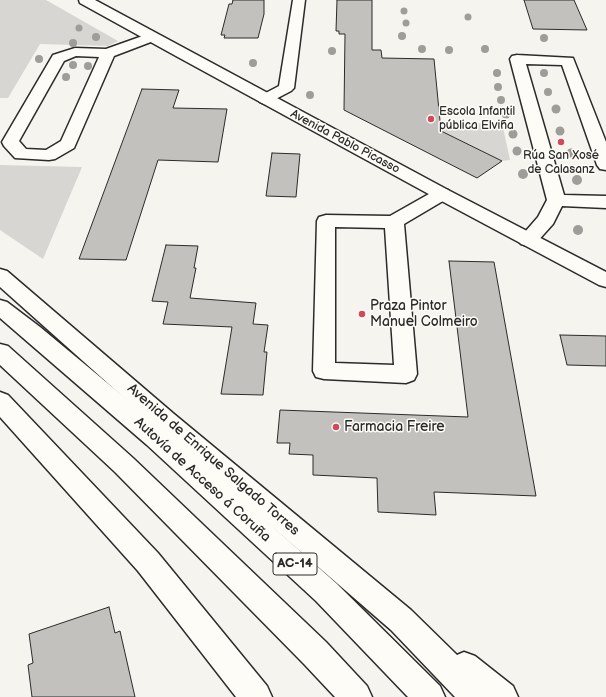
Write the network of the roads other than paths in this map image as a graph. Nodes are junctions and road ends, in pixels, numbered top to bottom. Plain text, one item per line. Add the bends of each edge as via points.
1 (87, 0) edge
2 (299, 0) edge
3 (151, 37) junction
4 (108, 53) junction
5 (265, 98) junction
6 (606, 165) edge
7 (442, 194) junction
8 (556, 200) junction
9 (606, 202) edge
10 (394, 222) junction
11 (528, 240) junction
12 (0, 276) edge
13 (606, 280) edge
14 (0, 307) edge
15 (0, 352) edge
16 (0, 401) edge
17 (401, 620) junction
18 (256, 697) edge
19 (356, 697) edge
20 (429, 697) edge
21 (477, 697) edge
22 (502, 697) edge

1 - 3 main road, Avenida Pablo Picasso
2 - 5 main road via 286,88
3 - 4 main road
3 - 5 main road, Avenida Pablo Picasso
4 - 4 main road via 75,52 58,58 10,142 21,154 49,155 68,144
5 - 7 main road, Avenida Pablo Picasso
6 - 8 main road via 568,61 517,59
7 - 10 main road
7 - 11 main road, Avenida Pablo Picasso
8 - 9 main road
8 - 11 main road via 546,220
10 - 10 main road via 326,221 324,371 406,374
11 - 13 main road, Avenida Pablo Picasso
12 - 17 main road, Avenida de Enrique Salgado Torres
14 - 20 main road, Autovía de Acceso á Coruña / AC-14 via 156,438 326,592
15 - 19 main road via 124,465 310,647
16 - 18 main road via 148,562
17 - 21 main road, Avenida de Enrique Salgado Torres
17 - 22 main road

